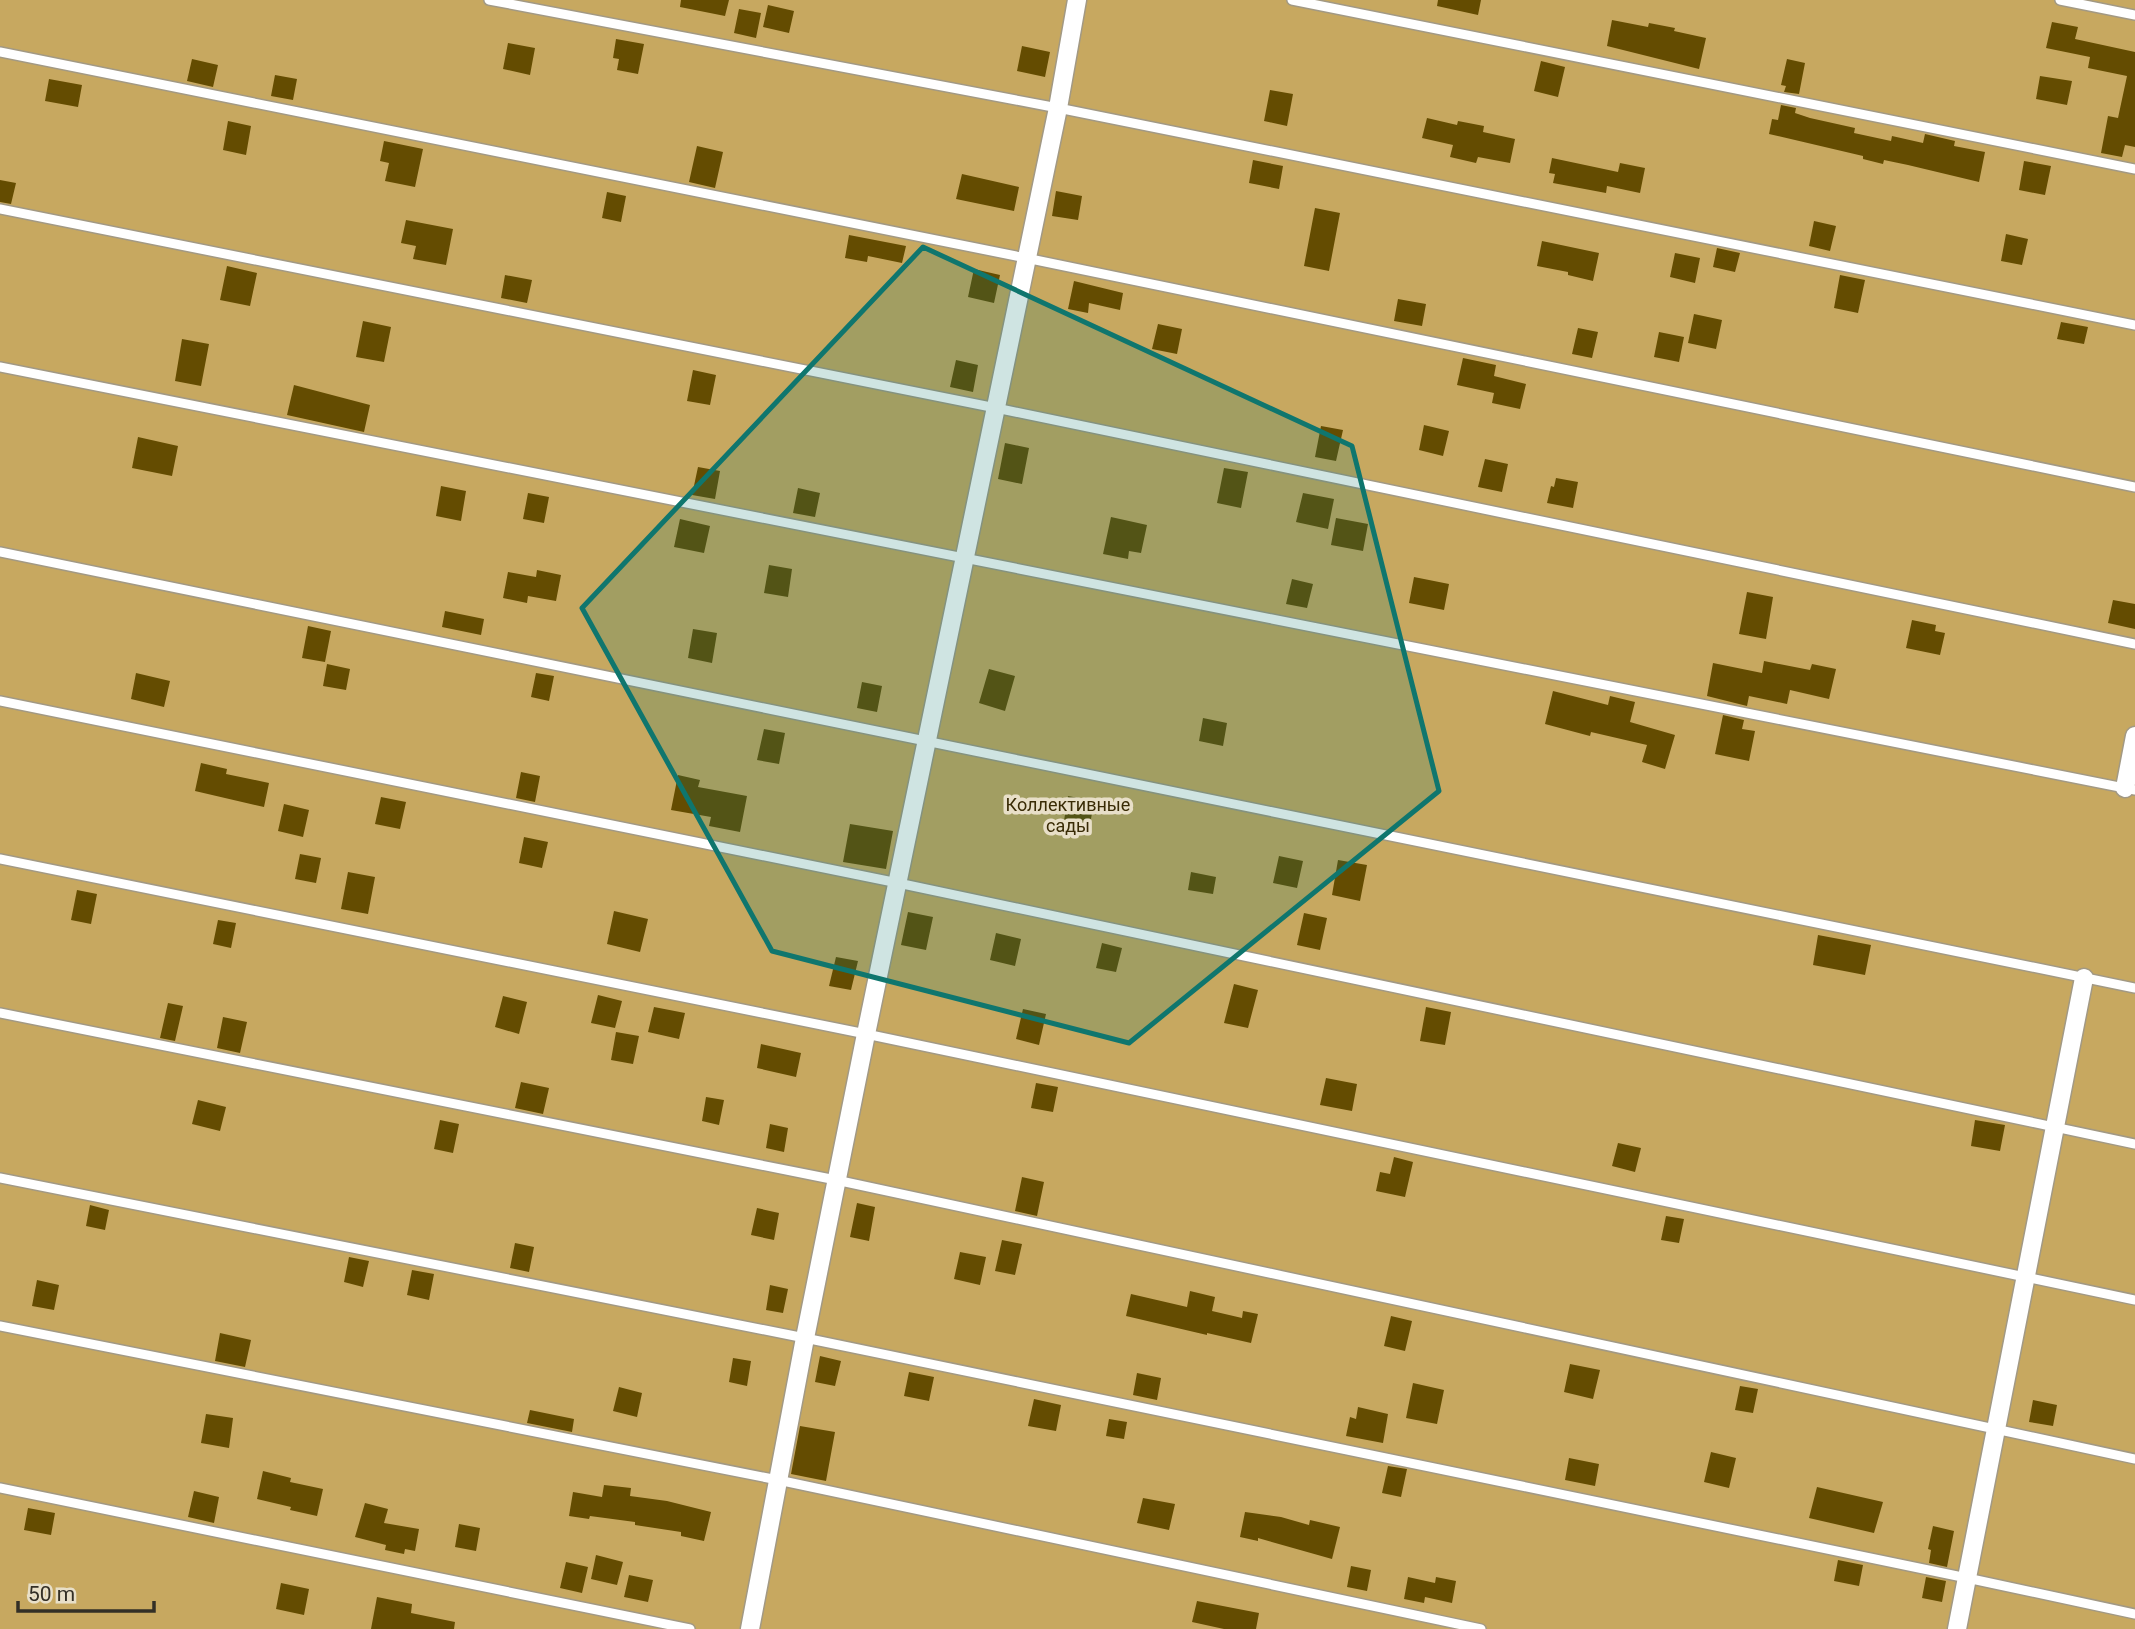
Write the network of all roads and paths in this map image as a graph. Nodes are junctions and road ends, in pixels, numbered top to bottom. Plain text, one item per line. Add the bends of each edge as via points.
1 (489, 0) edge
2 (1077, 0) edge
3 (1292, 0) edge
4 (2060, 0) edge
5 (2135, 15) edge
6 (0, 52) edge
7 (1058, 108) junction
8 (2135, 169) edge
9 (0, 209) edge
10 (1026, 258) junction
11 (2135, 325) edge
12 (0, 367) edge
13 (996, 408) junction
14 (2135, 488) edge
15 (0, 552) edge
16 (964, 560) junction
17 (2135, 643) edge
18 (0, 701) edge
19 (2135, 736) edge
20 (927, 743) junction
21 (2130, 789) edge
22 (0, 859) edge
23 (898, 883) junction
24 (2084, 978) junction
25 (2135, 988) edge
26 (0, 1013) edge
27 (866, 1034) junction
28 (2056, 1127) junction
29 (2135, 1144) edge
30 (0, 1178) edge
31 (836, 1180) junction
32 (2026, 1278) junction
33 (2135, 1300) edge
34 (0, 1326) edge
35 (804, 1338) junction
36 (1996, 1428) junction
37 (2135, 1459) edge
38 (778, 1480) junction
39 (0, 1488) edge
40 (1967, 1578) junction
41 (2135, 1614) edge
42 (690, 1629) edge
43 (750, 1629) edge
44 (1480, 1629) edge
45 (1957, 1629) edge

1 - 7 lane
2 - 7 street
3 - 8 lane
4 - 5 lane
6 - 10 lane
7 - 10 street
7 - 11 lane
9 - 13 lane
10 - 13 street
10 - 14 lane
12 - 16 lane
13 - 16 street
13 - 17 lane
15 - 20 lane
16 - 20 street
16 - 21 lane
18 - 23 lane
19 - 21 street
20 - 23 street
20 - 24 lane
22 - 27 lane
23 - 27 street
23 - 28 lane
24 - 25 lane
24 - 28 street
26 - 31 lane
27 - 31 street
27 - 32 lane
28 - 29 lane
28 - 32 street
30 - 35 lane
31 - 35 street
31 - 36 lane
32 - 33 lane
32 - 36 street
34 - 38 lane
35 - 38 street
35 - 40 lane
36 - 37 lane
36 - 40 street
38 - 43 street
38 - 44 lane
39 - 42 lane
40 - 41 lane
40 - 45 street

